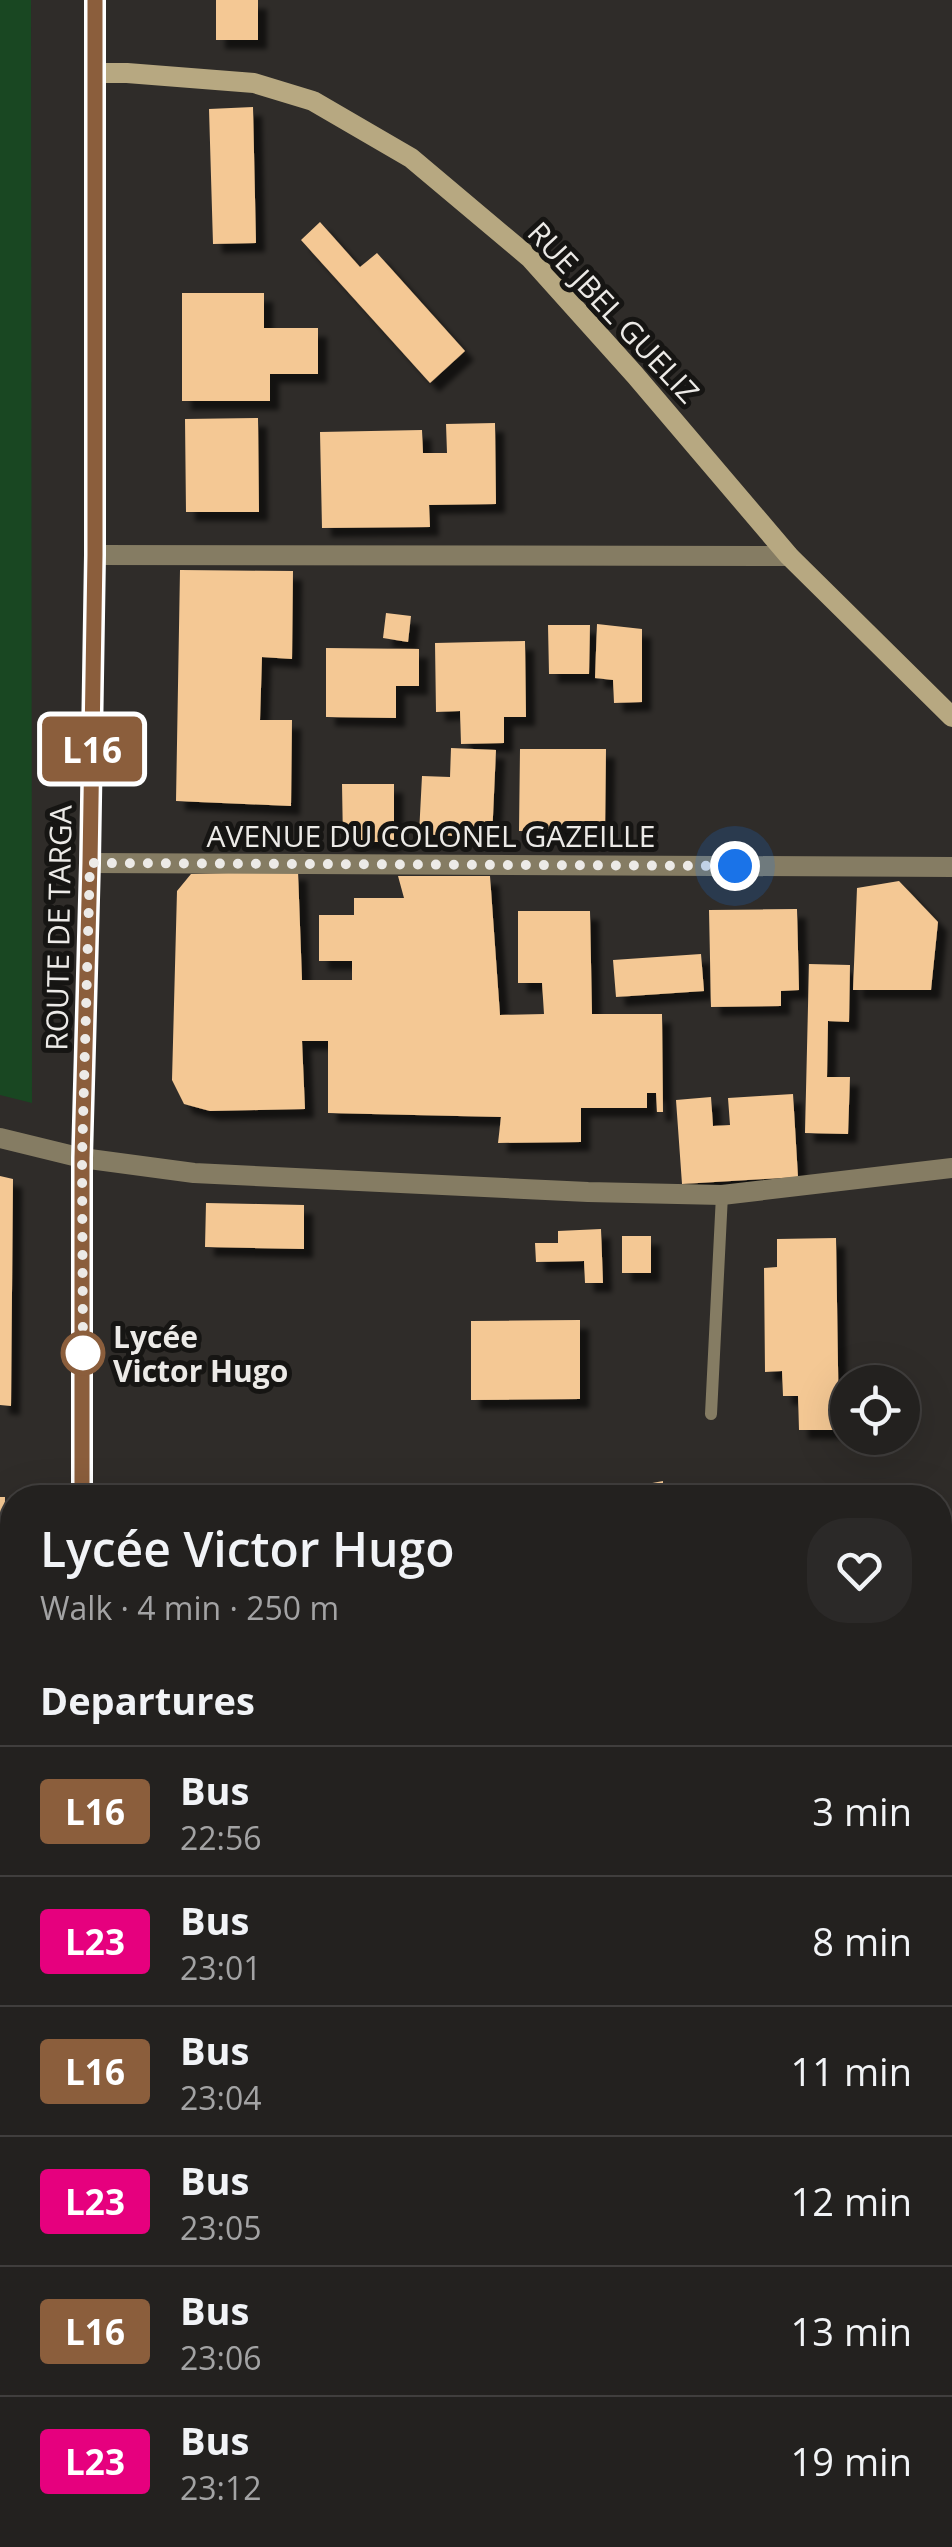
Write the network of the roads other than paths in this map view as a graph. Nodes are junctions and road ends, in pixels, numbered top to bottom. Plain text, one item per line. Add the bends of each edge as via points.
1 (95, 0) edge
2 (95, 73) junction
3 (95, 555) junction
4 (789, 556) junction
5 (952, 717) edge
6 (90, 863) junction
7 (951, 867) edge
8 (952, 876) edge
9 (0, 1138) edge
10 (82, 1158) junction
11 (952, 1168) edge
12 (722, 1194) junction
13 (711, 1414) dead end
14 (82, 1485) edge

1 - 2 main road, ROUTE DE TARGA
2 - 3 main road, ROUTE DE TARGA
2 - 4 main road, RUE JBEL GUELIZ via 254,83 313,101 411,158 530,258
3 - 4 street
3 - 6 main road, ROUTE DE TARGA
4 - 5 main road, RUE JBEL GUELIZ
6 - 7 street, AVENUE DU COLONEL GAZEILLE
6 - 10 main road, ROUTE DE TARGA
7 - 8 street
9 - 10 street
10 - 12 street via 194,1173
10 - 14 main road, ROUTE DE TARGA
11 - 12 street
12 - 13 lane

